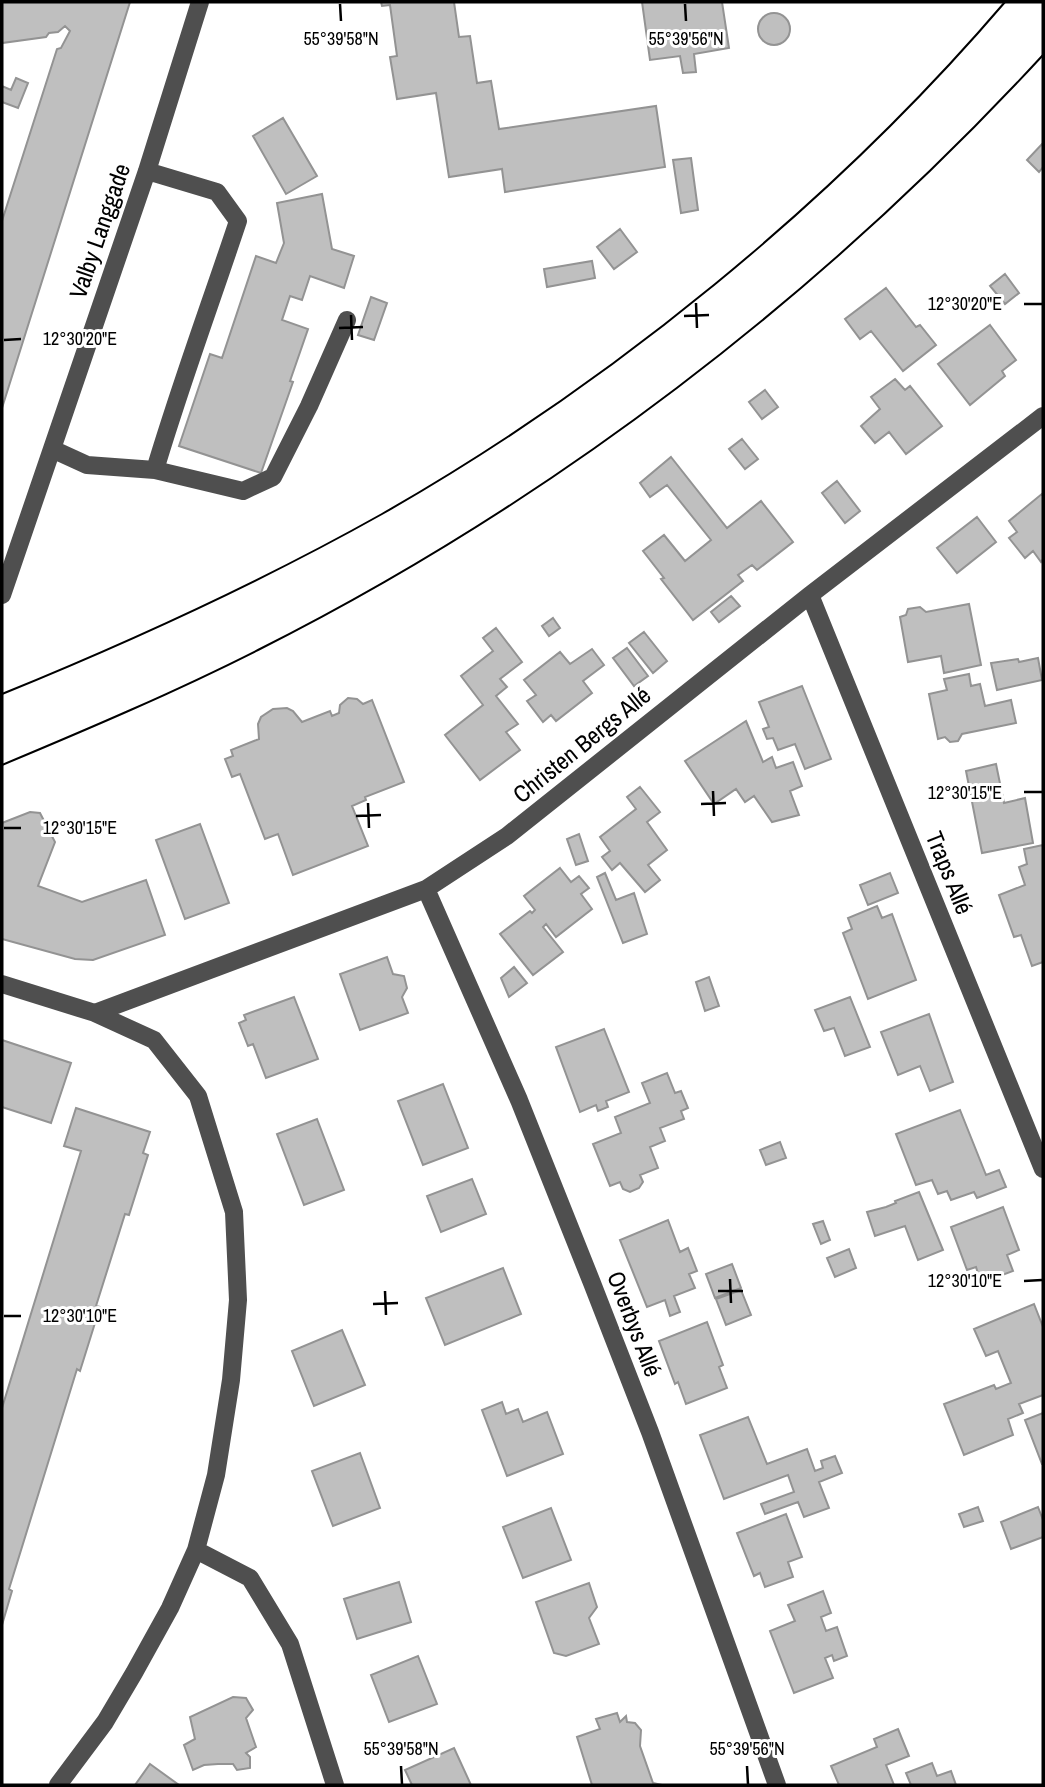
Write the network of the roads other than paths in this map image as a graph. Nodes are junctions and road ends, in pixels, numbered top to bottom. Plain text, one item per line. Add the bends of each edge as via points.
1 (201, 2) edge
2 (147, 170) junction
3 (347, 320) dead end
4 (1043, 416) edge
5 (52, 449) junction
6 (155, 470) junction
7 (810, 594) junction
8 (2, 595) edge
9 (426, 889) junction
10 (2, 984) edge
11 (95, 1013) junction
12 (1043, 1169) edge
13 (196, 1550) junction
14 (58, 1785) edge
15 (335, 1785) edge
16 (777, 1785) edge

1 - 2 street, Valby Langgade
2 - 5 street, Valby Langgade
2 - 6 street via 217,192 238,222
3 - 6 street via 273,477 243,491
4 - 7 street, Christen Bergs Allé
5 - 6 street via 87,465
5 - 8 street, Valby Langgade
7 - 9 street, Christen Bergs Allé via 506,836
7 - 12 street, Traps Allé
9 - 11 street, Christen Bergs Allé
9 - 16 street, Overbys Allé via 519,1100 592,1283
10 - 11 street
11 - 13 street via 153,1040 198,1096 234,1212 238,1300 231,1380 216,1475
13 - 14 street via 134,1673
13 - 15 street via 250,1578 290,1644

